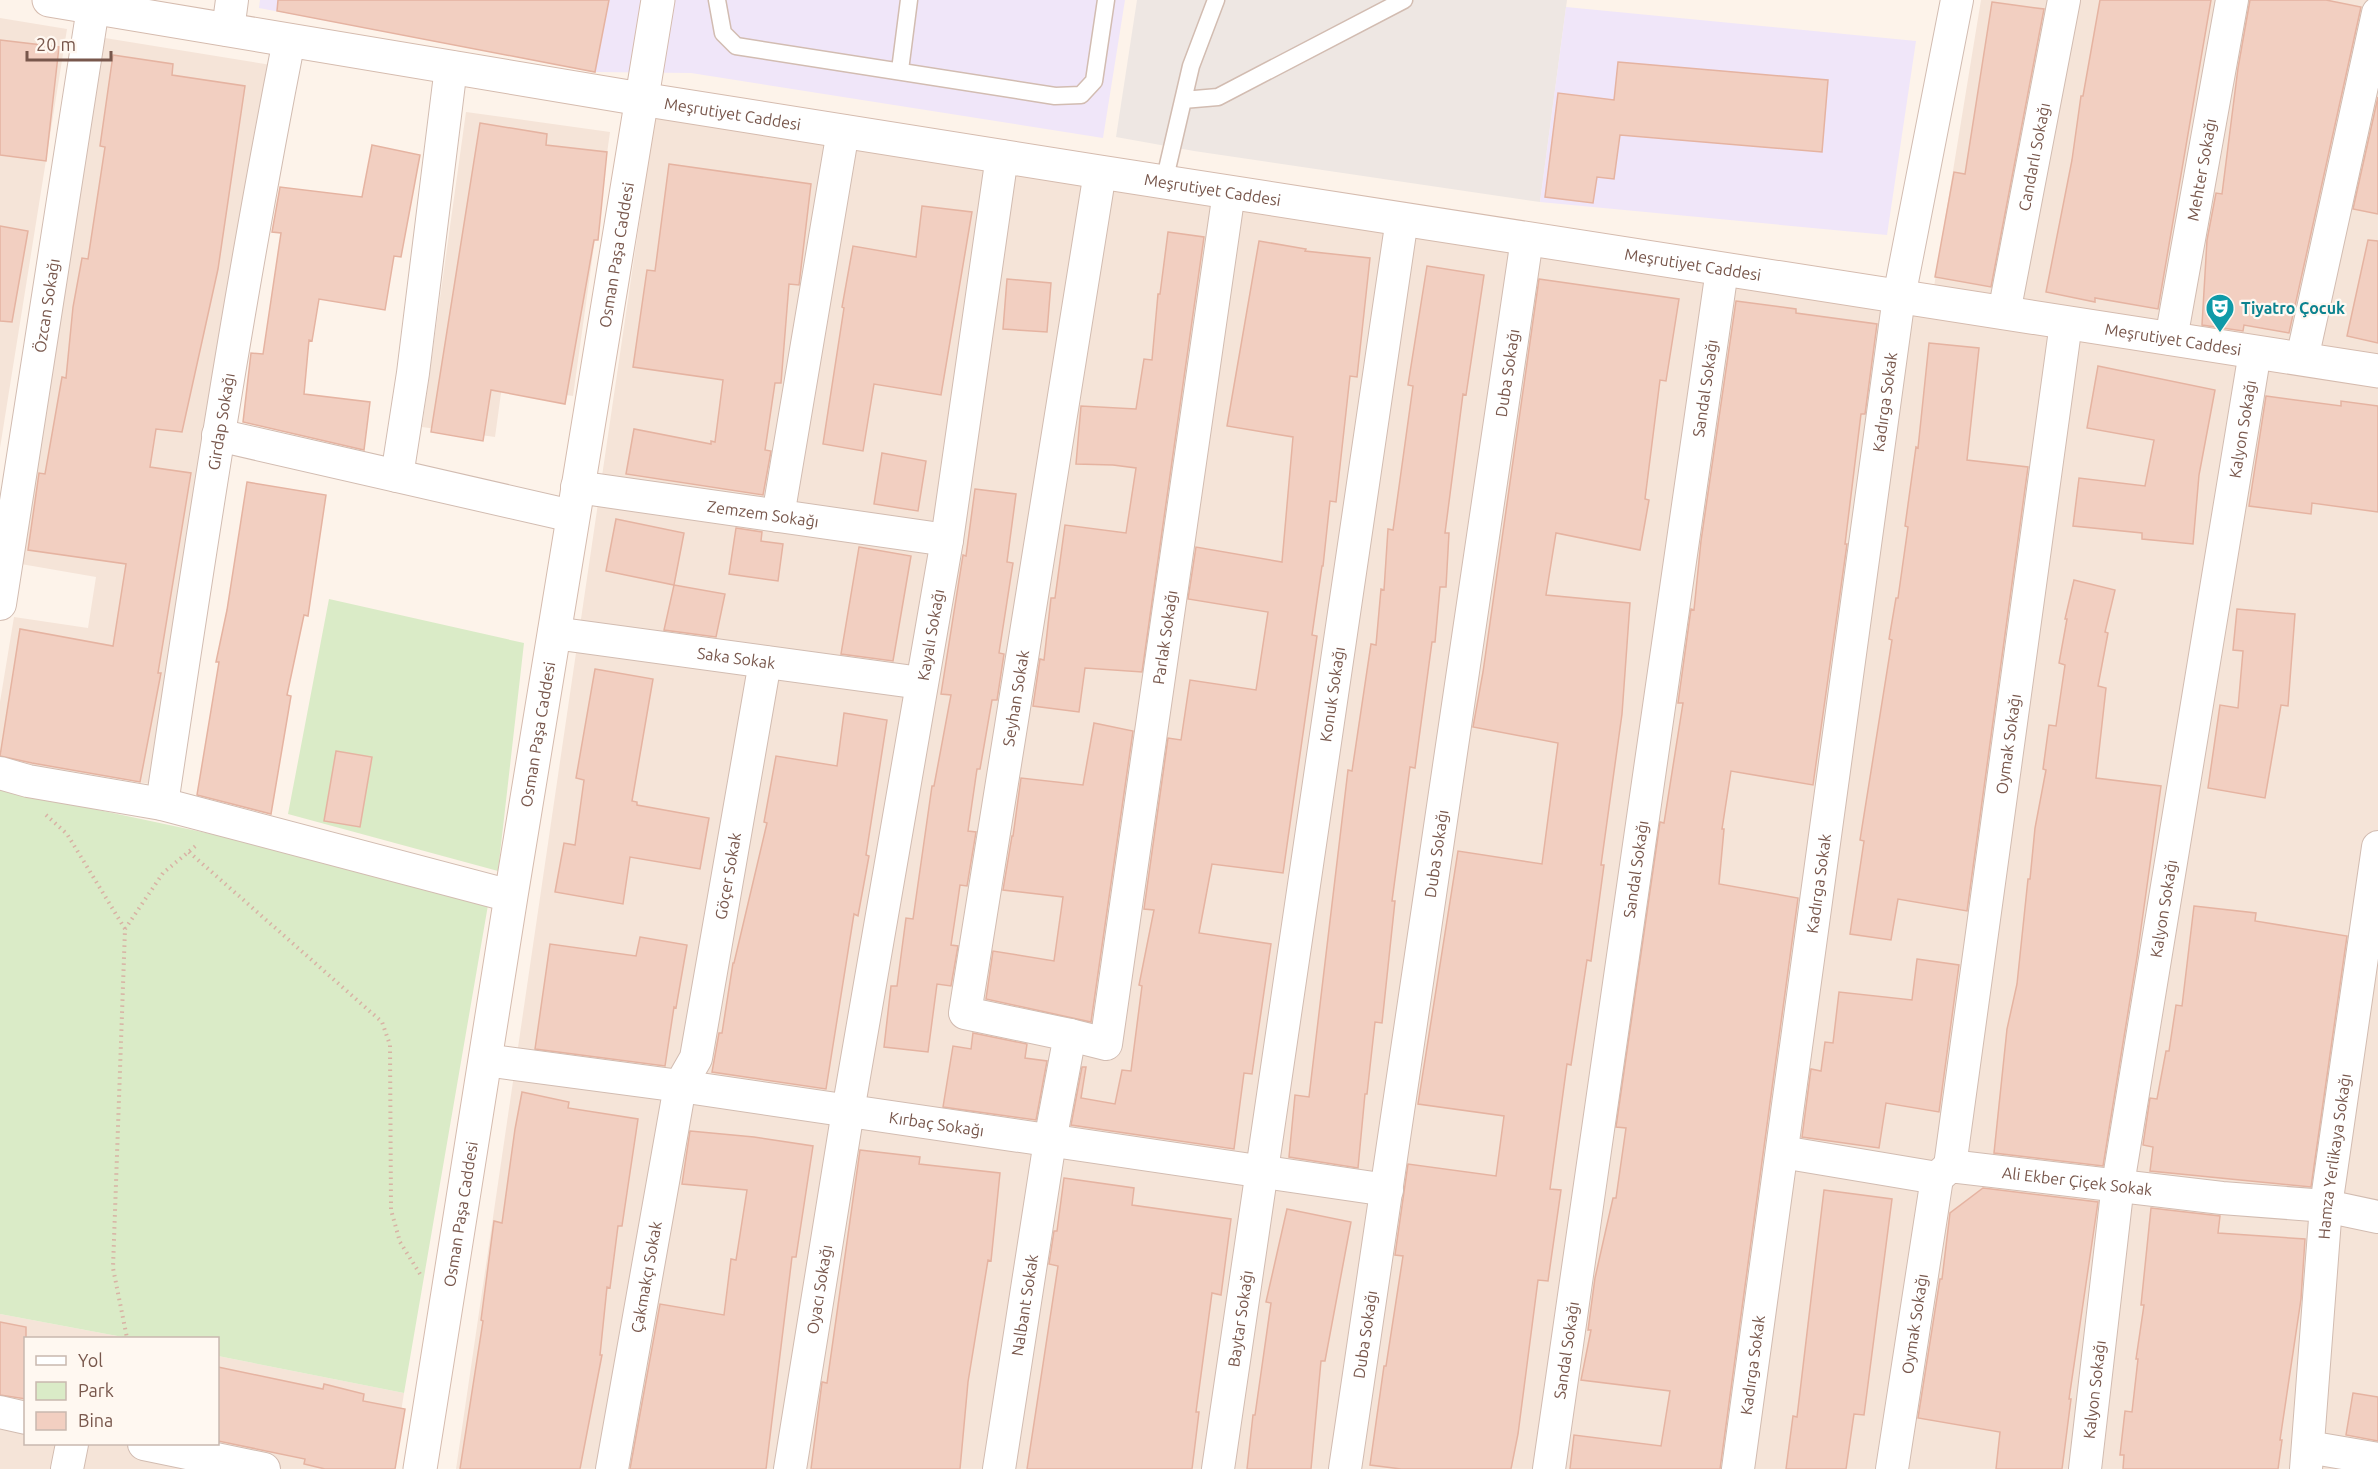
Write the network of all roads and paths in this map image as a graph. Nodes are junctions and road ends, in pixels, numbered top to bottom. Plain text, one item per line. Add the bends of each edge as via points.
1 (49, 0) edge
2 (658, 0) edge
3 (717, 0) edge
4 (909, 0) edge
5 (1106, 0) edge
6 (1216, 0) edge
7 (1404, 0) edge
8 (1957, 0) edge
9 (2064, 0) edge
10 (2232, 0) edge
11 (93, 8) junction
12 (2378, 13) edge
13 (230, 15) edge
14 (289, 40) junction
15 (451, 67) junction
16 (900, 70) junction
17 (641, 99) junction
18 (1183, 100) junction
19 (843, 131) junction
20 (1002, 156) junction
21 (1100, 172) junction
22 (1164, 182) junction
23 (1229, 192) junction
24 (1402, 219) junction
25 (1527, 239) junction
26 (1722, 270) junction
27 (1899, 297) junction
28 (2004, 314) junction
29 (2066, 323) junction
30 (2171, 339) junction
31 (2255, 352) junction
32 (2302, 359) junction
33 (2378, 370) edge
34 (218, 435) junction
35 (397, 476) junction
36 (575, 501) junction
37 (778, 516) junction
38 (947, 540) junction
39 (0, 604) edge
40 (554, 633) junction
41 (765, 662) junction
42 (921, 683) junction
43 (8, 776) edge
44 (162, 804) junction
45 (219, 819) junction
46 (2378, 847) edge
47 (189, 852) junction
48 (511, 896) junction
49 (125, 929) junction
50 (1070, 1035) junction
51 (485, 1060) junction
52 (680, 1086) junction
53 (848, 1111) junction
54 (1050, 1141) junction
55 (1782, 1152) junction
56 (1262, 1170) junction
57 (1944, 1172) junction
58 (2118, 1184) junction
59 (1387, 1190) junction
60 (2326, 1206) junction
61 (2378, 1217) edge
62 (447, 1299) junction
63 (127, 1337) edge
64 (0, 1412) edge
65 (24, 1418) edge
66 (72, 1445) edge
67 (150, 1445) edge
68 (2307, 1458) edge
69 (2378, 1459) edge
70 (210, 1464) edge
71 (67, 1469) edge
72 (264, 1469) edge
73 (420, 1469) edge
74 (612, 1469) edge
75 (790, 1469) edge
76 (999, 1469) edge
77 (1218, 1469) edge
78 (1345, 1469) edge
79 (1549, 1469) edge
80 (1738, 1469) edge
81 (1892, 1469) edge
82 (2085, 1469) edge

1 - 11 main road, Meşrutiyet Caddesi
2 - 17 main road, Osman Paşa Caddesi
3 - 16 lane via 723,33 736,46
4 - 16 lane
5 - 16 lane via 1094,81 1081,95 1055,96
6 - 18 lane via 1191,66
7 - 18 lane via 1218,97
8 - 27 street, Kadırga Sokak
9 - 28 street, Candarlı Sokağı
10 - 30 street, Mehter Sokağı
11 - 13 main road, Meşrutiyet Caddesi
11 - 39 street, Özcan Sokağı
12 - 32 street
13 - 14 main road, Meşrutiyet Caddesi
14 - 15 main road, Meşrutiyet Caddesi
14 - 34 street, Girdap Sokağı
15 - 17 main road, Meşrutiyet Caddesi
15 - 35 street
17 - 19 main road, Meşrutiyet Caddesi
17 - 36 main road, Osman Paşa Caddesi
18 - 22 lane
19 - 20 main road, Meşrutiyet Caddesi
19 - 37 street
20 - 21 main road, Meşrutiyet Caddesi
20 - 38 street, Kayalı Sokağı
21 - 22 main road, Meşrutiyet Caddesi
21 - 50 street, Seyhan Sokak via 965,1013
22 - 23 main road, Meşrutiyet Caddesi
23 - 24 main road, Meşrutiyet Caddesi
23 - 50 street, Parlak Sokağı via 1106,1044
24 - 25 main road, Meşrutiyet Caddesi
24 - 56 street, Konuk Sokağı
25 - 26 main road, Meşrutiyet Caddesi
25 - 59 street, Duba Sokağı
26 - 27 main road, Meşrutiyet Caddesi
26 - 79 street, Sandal Sokağı
27 - 28 main road, Meşrutiyet Caddesi
27 - 55 street, Kadırga Sokak
28 - 29 main road, Meşrutiyet Caddesi
29 - 30 main road, Meşrutiyet Caddesi
29 - 57 street, Oymak Sokağı
30 - 31 main road, Meşrutiyet Caddesi
31 - 32 main road, Meşrutiyet Caddesi
31 - 58 street, Kalyon Sokağı
32 - 33 main road, Meşrutiyet Caddesi
34 - 35 street, Zemzem Sokağı
34 - 44 street, Girdap Sokağı
35 - 36 street, Zemzem Sokağı
36 - 37 street, Zemzem Sokağı
36 - 40 main road, Osman Paşa Caddesi
37 - 38 street, Zemzem Sokağı
38 - 42 street, Kayalı Sokağı
40 - 41 street, Saka Sokak
40 - 48 main road, Osman Paşa Caddesi
41 - 42 street, Saka Sokak
41 - 52 street, Göçer Sokak via 696,1058
42 - 53 street, Kayalı Sokağı
43 - 44 street
43 - 49 path via 27,800 67,834
44 - 45 street
45 - 47 path
45 - 48 street
46 - 60 street, Hamza Yerlikaya Sokağı
47 - 49 path via 163,873
47 - 62 path via 382,1022 390,1045 391,1210 400,1242 416,1270
48 - 51 main road, Osman Paşa Caddesi
49 - 63 path via 113,1269
50 - 54 street
51 - 52 street, Kırbaç Sokağı
51 - 62 main road, Osman Paşa Caddesi
52 - 53 street, Kırbaç Sokağı
52 - 74 street, Çakmakçı Sokak
53 - 54 street, Kırbaç Sokağı
53 - 75 street, Oyacı Sokağı
54 - 56 street, Kırbaç Sokağı
54 - 76 street, Nalbant Sokak
55 - 57 street, Ali Ekber Çiçek Sokak
55 - 80 street, Kadırga Sokak
56 - 59 street, Kırbaç Sokağı
56 - 77 street, Baytar Sokağı
57 - 58 street, Ali Ekber Çiçek Sokak
57 - 81 street, Oymak Sokağı
58 - 60 street, Ali Ekber Çiçek Sokak
58 - 82 street, Kalyon Sokağı
59 - 78 street, Duba Sokağı
60 - 61 street, Ali Ekber Çiçek Sokak
60 - 68 street, Hamza Yerlikaya Sokağı
62 - 73 main road, Osman Paşa Caddesi
64 - 65 street
66 - 71 street
67 - 70 street
68 - 69 street
70 - 72 street

